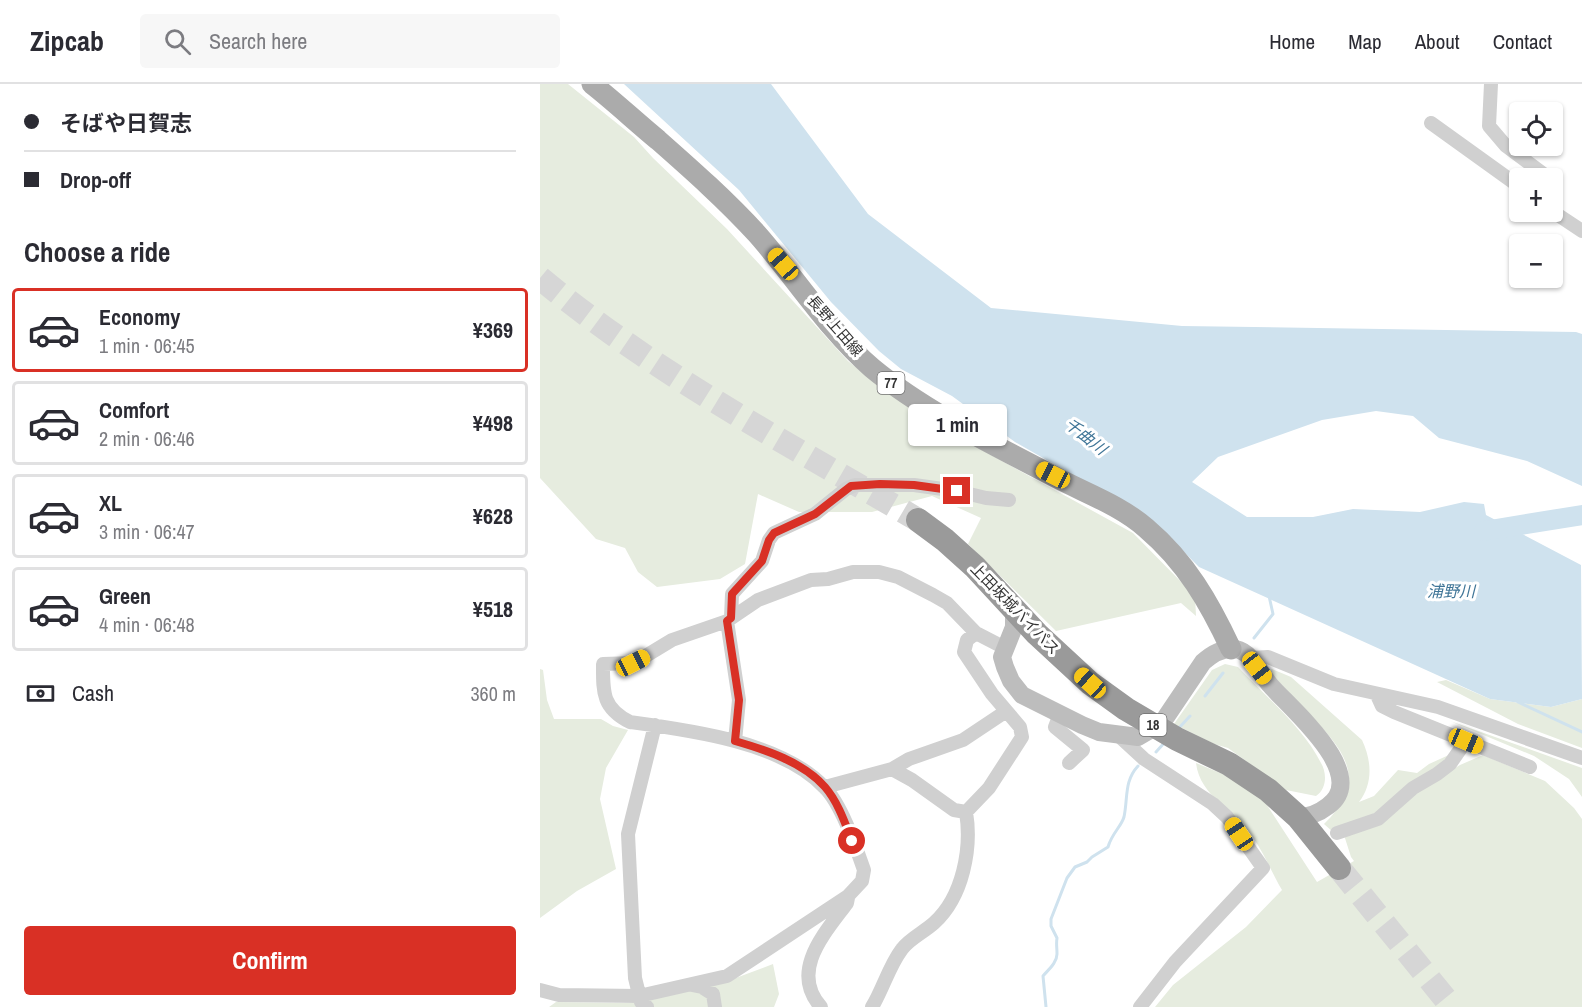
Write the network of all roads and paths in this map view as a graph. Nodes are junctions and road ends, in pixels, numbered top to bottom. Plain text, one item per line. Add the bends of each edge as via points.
1 (592, 84) edge
2 (1491, 84) edge
3 (1431, 123) dead end
4 (1536, 168) edge
5 (1509, 179) edge
6 (1563, 218) edge
7 (1582, 231) edge
8 (1010, 500) dead end
9 (918, 520) tunnel mouth
10 (1014, 609) junction
11 (729, 619) junction
12 (976, 633) junction
13 (1037, 634) junction
14 (1005, 648) junction
15 (1241, 654) junction
16 (1377, 695) junction
17 (1005, 712) junction
18 (1060, 714) junction
19 (1166, 717) dead end
20 (655, 725) junction
21 (1150, 730) dead end
22 (1118, 735) junction
23 (735, 741) junction
24 (1466, 741) junction
25 (1582, 758) edge
26 (1069, 763) dead end
27 (1530, 767) dead end
28 (892, 769) junction
29 (825, 787) junction
30 (1325, 808) junction
31 (966, 812) junction
32 (1298, 817) junction
33 (1327, 836) junction
34 (1339, 868) tunnel mouth
35 (848, 896) junction
36 (690, 984) junction
37 (540, 990) edge
38 (643, 1001) edge
39 (715, 1007) edge
40 (821, 1007) edge
41 (872, 1007) edge
42 (1140, 1007) edge

1 - 15 main road, 長野上田線 / 77 via 726,200 852,347 891,383 941,415 1129,514 1147,528 1199,587
2 - 4 street via 1489,126 1506,146
3 - 5 street
6 - 7 street
8 - 11 street via 914,485 851,486 815,514 771,537 762,561 732,594
9 - 10 highway, 上田坂城バイパス / 18 via 975,567
10 - 13 highway, 上田坂城バイパス / 18
10 - 14 street via 1014,627
11 - 12 street via 758,600 811,579 879,572 898,577 947,603
11 - 20 street via 672,640 633,663 603,664 607,705 630,722
11 - 23 street via 739,700
12 - 14 street
12 - 17 street via 967,640 964,652
13 - 14 street via 1016,636
13 - 32 highway, 上田坂城バイパス / 18 via 1090,683 1126,709 1256,780
14 - 18 street via 1005,668 1022,695
15 - 16 street via 1268,657 1334,684
15 - 19 street via 1215,652 1203,662
15 - 30 street via 1305,721 1335,760 1339,784 1336,796
16 - 24 street via 1382,706
16 - 25 street via 1438,707
17 - 28 street via 963,740
17 - 31 street via 1020,727 1022,737 989,788
18 - 22 street via 1099,732
18 - 26 street via 1055,727 1083,750
20 - 23 street
20 - 38 street via 628,834 635,978
21 - 22 street via 1138,737
22 - 42 street via 1144,759 1213,804 1227,817 1263,868 1175,962
23 - 29 street via 770,752
24 - 27 street
24 - 33 street via 1450,764 1413,788 1378,819
28 - 29 street
28 - 31 street via 954,810
29 - 35 street via 864,870 862,881
30 - 32 street
30 - 33 street via 1317,827
31 - 41 street via 967,850 952,897 935,922 902,948
32 - 33 highway, 上田坂城バイパス / 18
33 - 34 highway, 上田坂城バイパス / 18
35 - 36 street via 727,976
35 - 40 street via 847,903 819,940 808,967 808,980
36 - 38 street
36 - 39 street via 713,994
37 - 38 street

